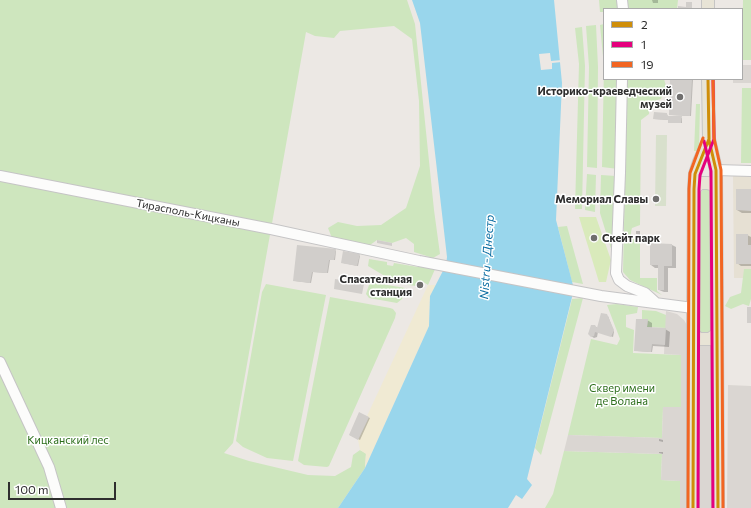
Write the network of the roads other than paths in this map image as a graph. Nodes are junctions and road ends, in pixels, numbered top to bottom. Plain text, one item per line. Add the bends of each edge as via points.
1 (622, 80) edge
2 (708, 80) edge
3 (709, 139) junction
4 (716, 170) junction
5 (751, 170) edge
6 (0, 176) edge
7 (694, 189) junction
8 (716, 189) junction
9 (657, 303) junction
10 (693, 308) junction
11 (692, 334) junction
12 (716, 334) junction
13 (0, 362) edge
14 (61, 508) edge
15 (693, 508) edge
16 (718, 508) edge

1 - 9 street via 616,273 627,286 645,293
2 - 3 main road
3 - 4 main road
3 - 7 main road via 698,162
4 - 5 street
4 - 8 main road
6 - 9 street, Тирасполь-Кицканы via 419,261 601,296
7 - 8 main road via 700,183 708,183
7 - 10 main road
8 - 12 main road
9 - 10 street, Тирасполь-Кицканы
10 - 11 main road
11 - 12 main road via 699,339 710,339
11 - 15 main road
12 - 16 main road
13 - 14 street via 49,467

